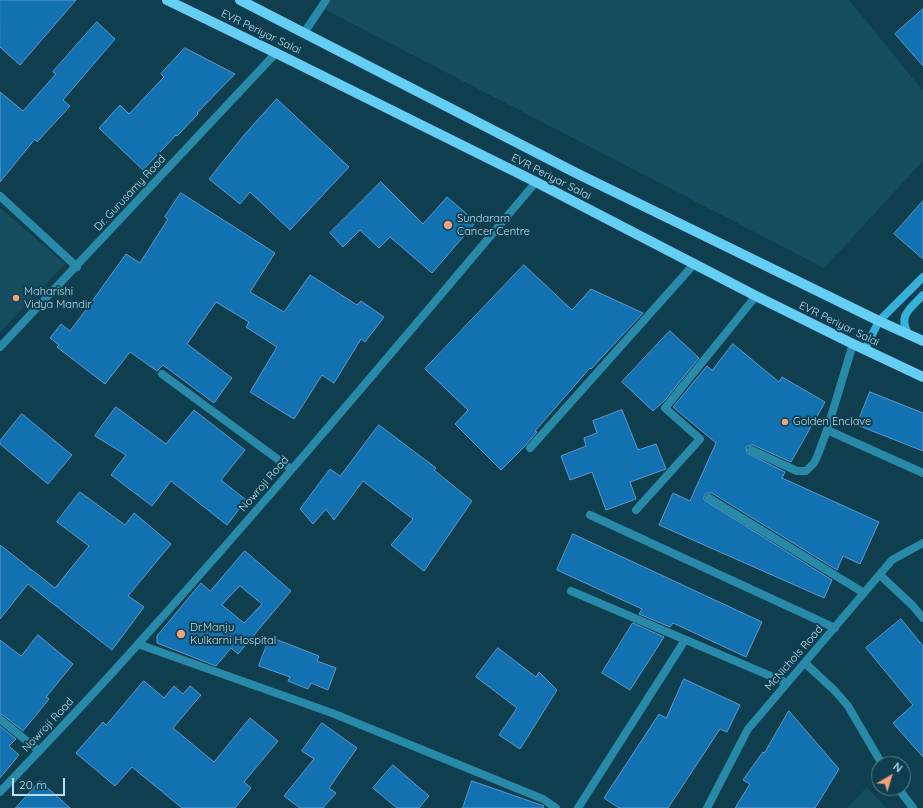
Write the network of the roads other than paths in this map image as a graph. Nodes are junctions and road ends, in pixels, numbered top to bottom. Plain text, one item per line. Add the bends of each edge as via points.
1 (167, 0) edge
2 (240, 0) edge
3 (326, 0) edge
4 (304, 33) junction
5 (276, 52) junction
6 (536, 182) junction
7 (0, 196) edge
8 (695, 264) junction
9 (77, 266) junction
10 (923, 277) edge
11 (923, 295) edge
12 (756, 296) junction
13 (879, 321) junction
14 (908, 334) junction
15 (923, 341) edge
16 (853, 344) junction
17 (0, 347) edge
18 (865, 349) junction
19 (162, 374) dead end
20 (923, 377) edge
21 (827, 430) junction
22 (530, 448) dead end
23 (751, 450) dead end
24 (291, 469) junction
25 (923, 473) edge
26 (708, 498) dead end
27 (636, 510) dead end
28 (590, 515) dead end
29 (923, 544) edge
30 (880, 575) junction
31 (571, 591) dead end
32 (864, 593) junction
33 (923, 618) edge
34 (835, 628) junction
35 (684, 640) junction
36 (138, 644) junction
37 (805, 663) junction
38 (787, 683) junction
39 (0, 719) edge
40 (39, 751) junction
41 (877, 756) edge
42 (0, 792) edge
43 (904, 796) edge
44 (556, 808) edge
45 (578, 808) edge
46 (707, 808) edge
47 (913, 808) edge

1 - 5 main road, EVR Periyar Salai
2 - 4 main road, EVR Periyar Salai
3 - 4 street
4 - 13 main road, EVR Periyar Salai via 576,173
5 - 6 main road, EVR Periyar Salai
5 - 9 street, Dr. Gurusamy Road
6 - 8 main road, EVR Periyar Salai
6 - 24 street, Nowroji Road via 380,368
7 - 9 street
8 - 12 main road, EVR Periyar Salai
8 - 22 street
9 - 17 street, Dr. Gurusamy Road
10 - 13 street
11 - 14 street via 903,321
12 - 16 main road, EVR Periyar Salai
12 - 27 street via 665,408 700,439
13 - 14 main road, EVR Periyar Salai
13 - 18 street
14 - 15 main road, EVR Periyar Salai
16 - 18 main road, EVR Periyar Salai
16 - 21 street
18 - 20 main road, EVR Periyar Salai
19 - 24 street
21 - 23 street via 817,457 806,471 798,471
21 - 25 street
24 - 36 street, Nowroji Road
26 - 32 street
28 - 34 street
29 - 30 street, McNichols Road via 892,560
30 - 32 street, McNichols Road
30 - 33 street
31 - 35 street
32 - 34 street, McNichols Road
34 - 37 street, McNichols Road
35 - 38 street
35 - 45 street
36 - 40 street, Nowroji Road
36 - 44 street via 332,713 543,799
37 - 38 street, McNichols Road
37 - 41 street via 848,706
38 - 46 street, McNichols Road via 748,728
39 - 40 street
40 - 42 street, Nowroji Road
43 - 47 street

